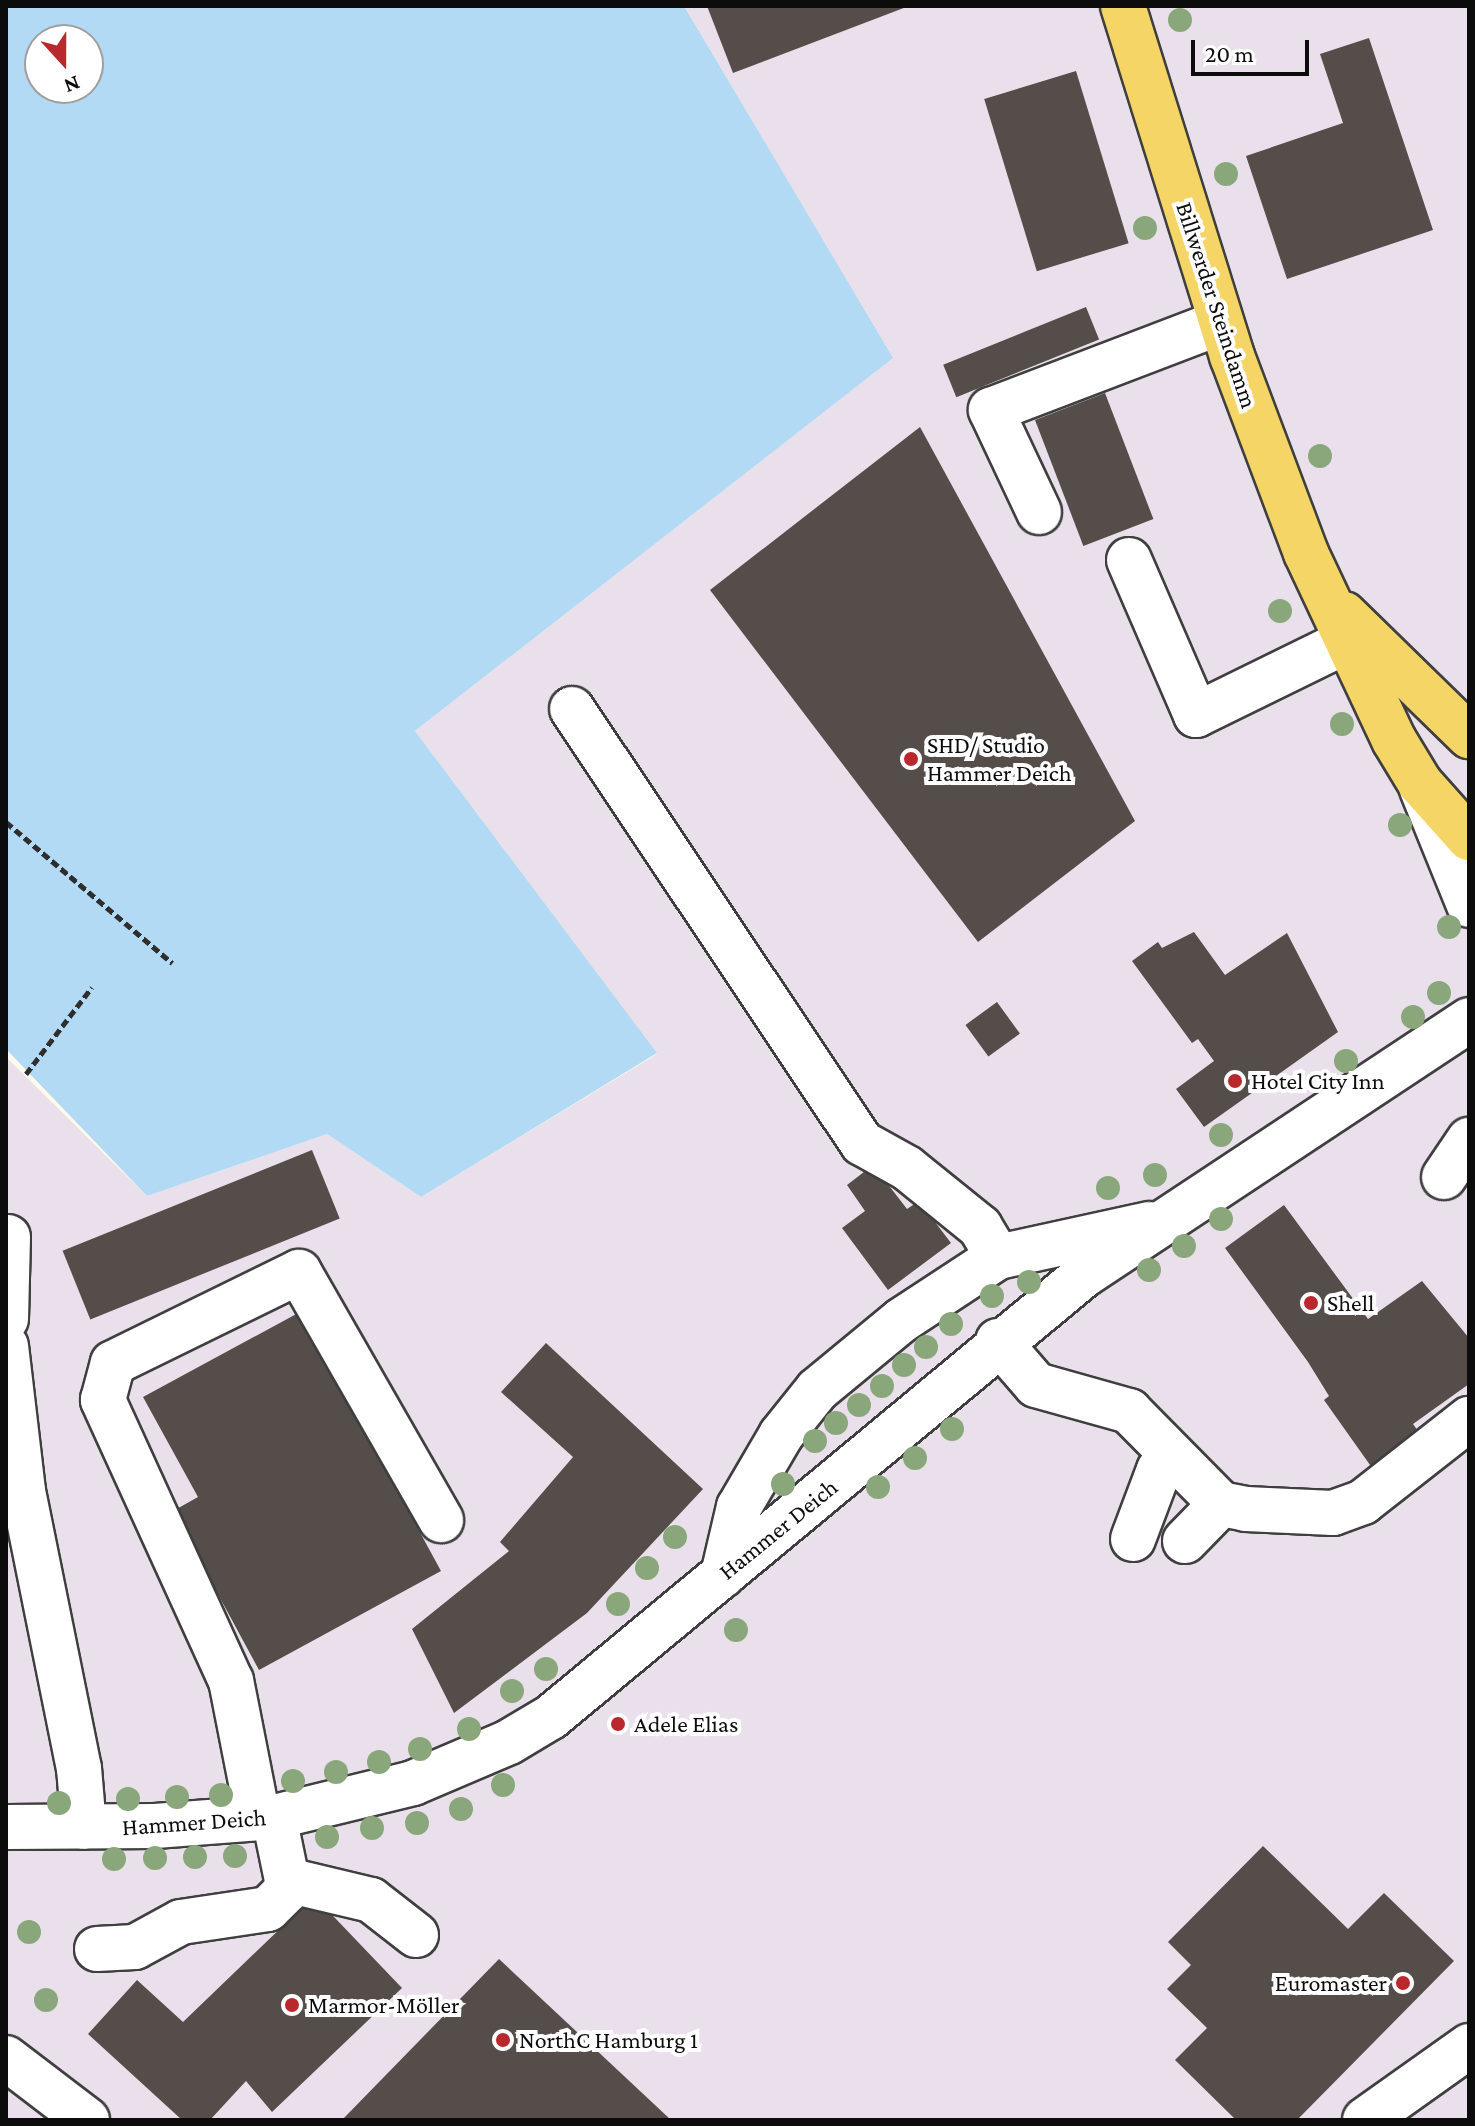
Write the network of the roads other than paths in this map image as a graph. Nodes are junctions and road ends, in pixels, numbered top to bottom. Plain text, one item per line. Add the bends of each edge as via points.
1 (1123, 6) edge
2 (1221, 322) junction
3 (1039, 512) dead end
4 (1129, 560) dead end
5 (1328, 598) junction
6 (1347, 641) junction
7 (572, 709) dead end
8 (1469, 736) edge
9 (1420, 783) junction
10 (1469, 838) edge
11 (1469, 905) edge
12 (1469, 1020) edge
13 (1469, 1140) edge
14 (1444, 1177) dead end
15 (1155, 1223) junction
16 (8, 1237) dead end
17 (998, 1257) junction
18 (6, 1319) edge
19 (998, 1341) junction
20 (6, 1346) edge
21 (1469, 1419) edge
22 (1173, 1458) junction
23 (1221, 1504) junction
24 (441, 1520) dead end
25 (1133, 1539) dead end
26 (1185, 1541) dead end
27 (723, 1575) junction
28 (266, 1817) junction
29 (6, 1827) edge
30 (84, 1827) junction
31 (287, 1880) junction
32 (416, 1935) dead end
33 (97, 1949) dead end
34 (1469, 2046) edge
35 (6, 2058) edge
36 (87, 2120) edge
37 (1365, 2120) edge

1 - 2 main road, Billwerder Steindamm
2 - 3 street via 991,410
2 - 5 main road, Billwerder Steindamm via 1269,462
4 - 6 street via 1196,715
5 - 6 main road, Billwerder Steindamm
5 - 8 main road, Billwerder Steindamm
6 - 9 main road, Billwerder Steindamm
7 - 17 street via 862,1143 907,1168 980,1227
9 - 10 main road, Billwerder Steindamm
9 - 11 street
12 - 15 street, Hammer Deich
13 - 14 street
15 - 17 street
15 - 19 street, Hammer Deich
16 - 18 street
17 - 27 street via 934,1297 817,1390 758,1467 739,1507
19 - 22 street via 1036,1385 1129,1411
19 - 27 street, Hammer Deich
20 - 30 street via 23,1491 79,1768
21 - 23 street via 1363,1502 1333,1513
22 - 23 street
22 - 25 street via 1159,1470
23 - 26 street
24 - 28 street via 299,1272 113,1363 103,1400 231,1681
27 - 28 street, Hammer Deich via 551,1717 509,1742 413,1783
28 - 30 street, Hammer Deich
28 - 31 street
29 - 30 street, Hammer Deich
31 - 32 street via 371,1900
31 - 33 street via 286,1891 268,1909 181,1922 135,1947
34 - 37 street
35 - 36 street

